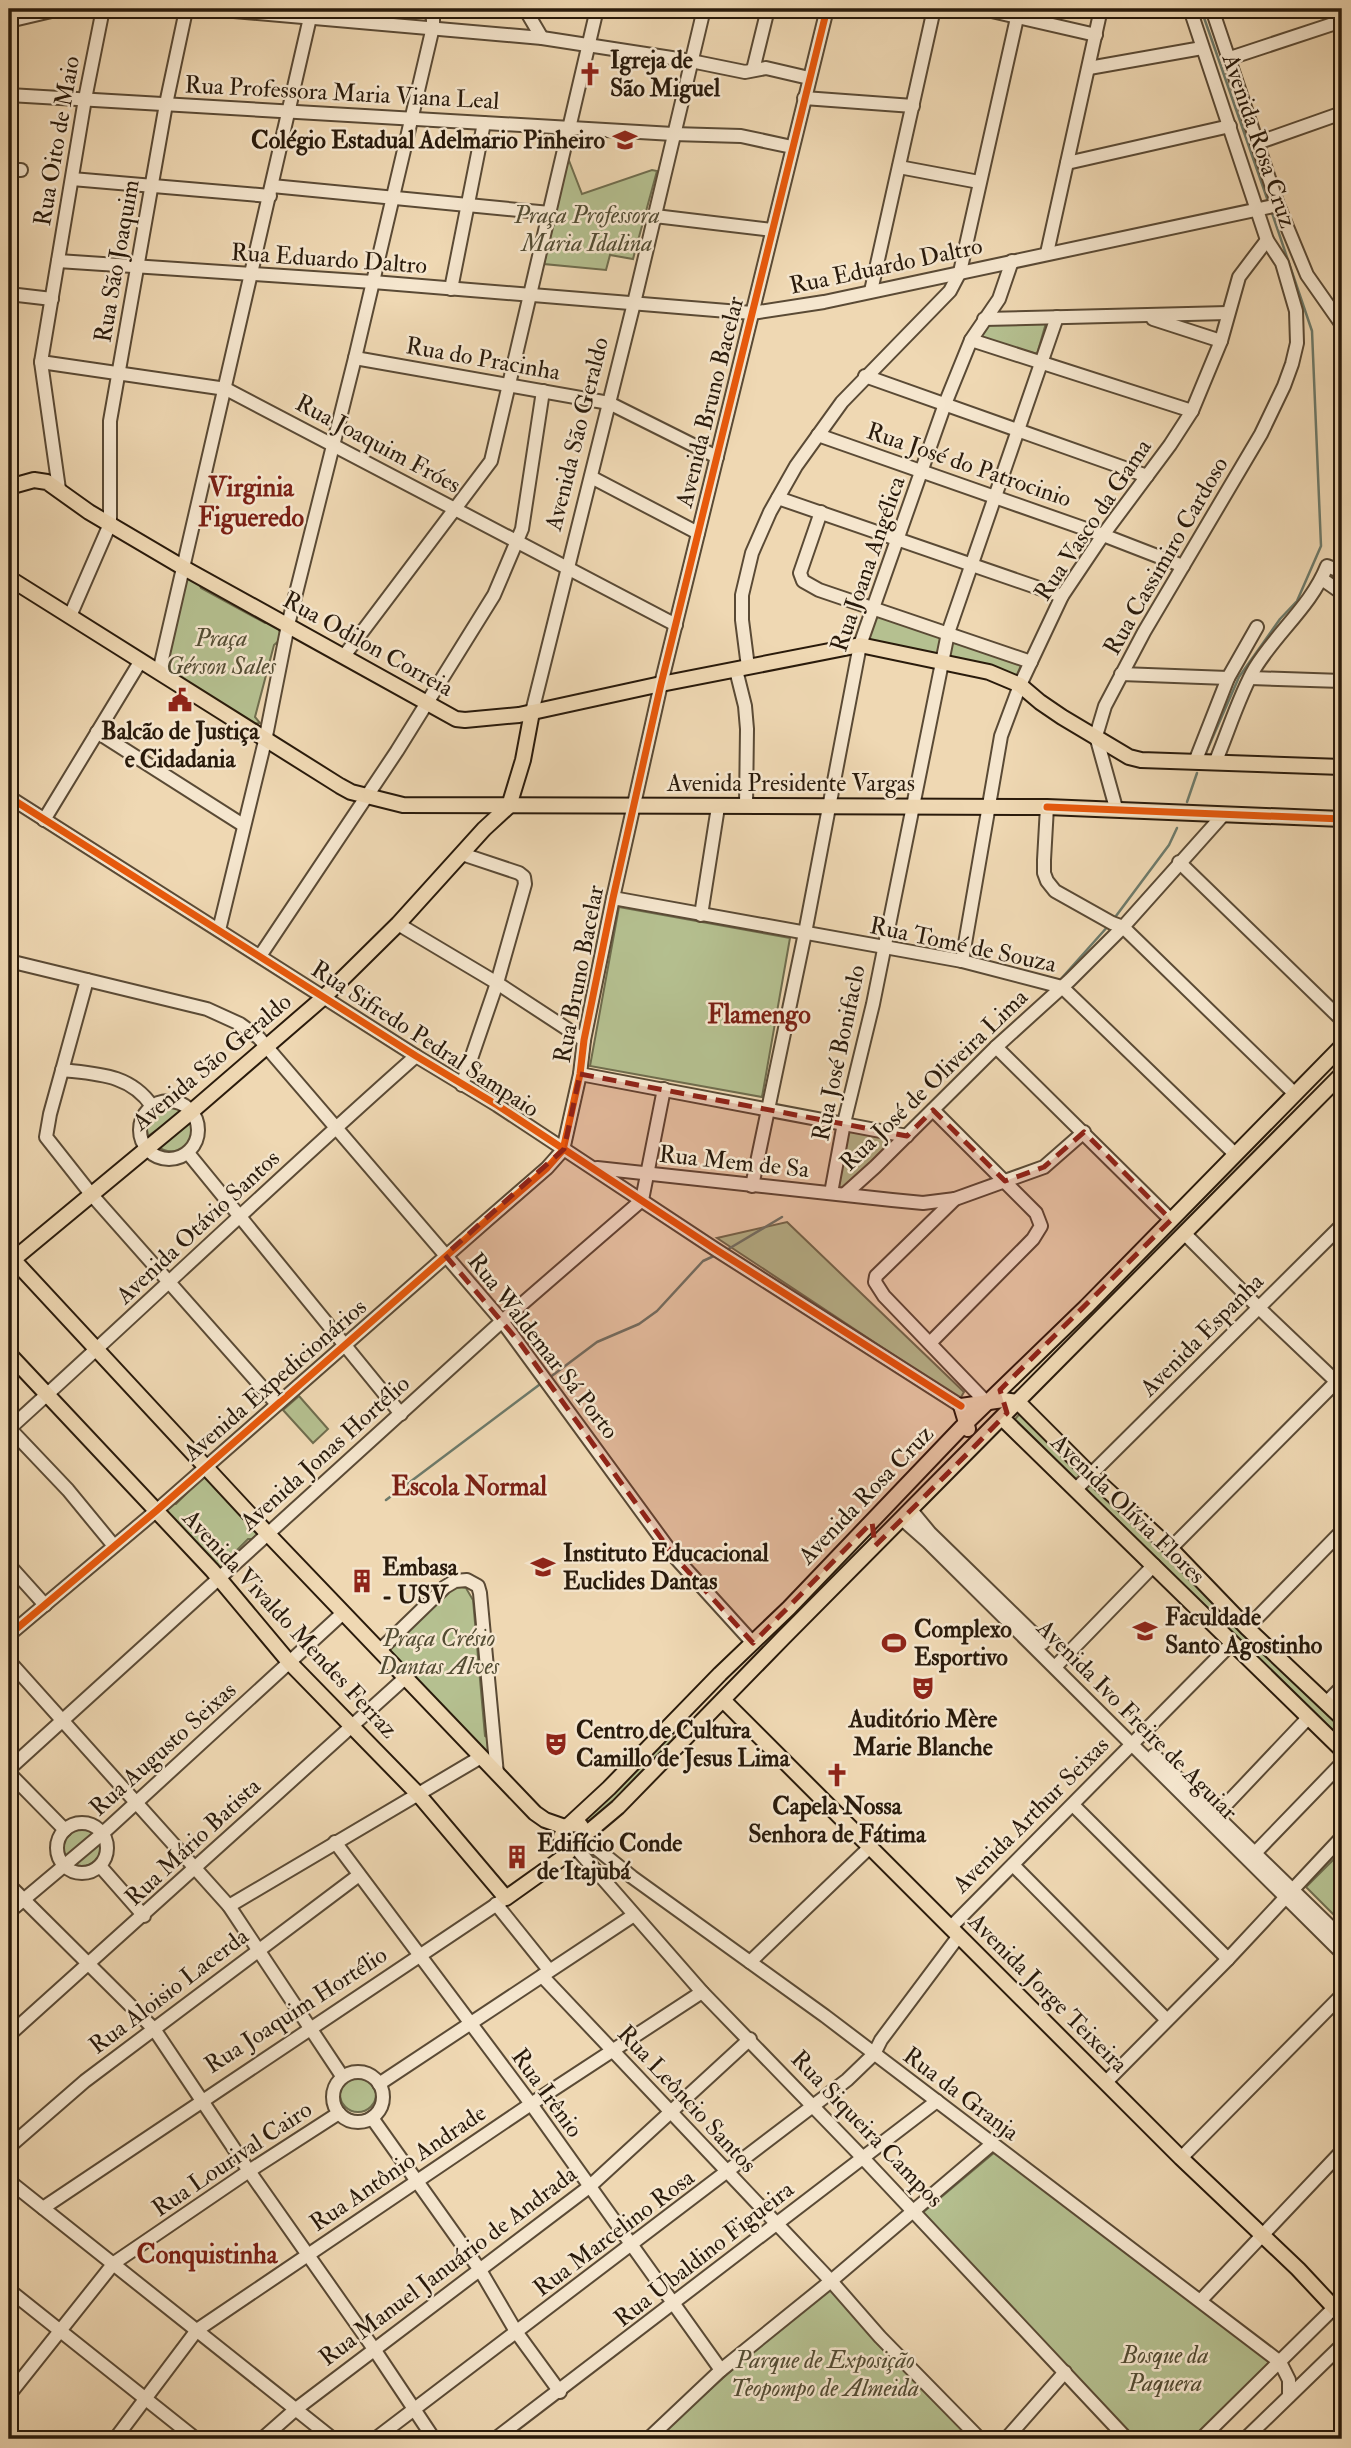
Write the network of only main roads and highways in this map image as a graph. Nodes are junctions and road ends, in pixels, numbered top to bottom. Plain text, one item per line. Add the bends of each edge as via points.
1 (9, 487) edge
2 (9, 578) edge
3 (532, 712) junction
4 (1342, 767) edge
5 (509, 806) junction
6 (1342, 819) edge
7 (1342, 1046) edge
8 (1342, 1074) edge
9 (1266, 1124) junction
10 (1280, 1136) junction
11 (1148, 1244) junction
12 (1159, 1258) junction
13 (10, 1259) edge
14 (9, 1354) edge
15 (1007, 1383) junction
16 (986, 1403) junction
17 (1008, 1412) junction
18 (967, 1422) junction
19 (970, 1451) junction
20 (861, 1533) junction
21 (875, 1546) junction
22 (724, 1701) junction
23 (1342, 1718) edge
24 (672, 1723) junction
25 (688, 1737) junction
26 (1342, 1750) edge
27 (567, 1826) junction
28 (580, 1843) junction
29 (501, 1901) joint
30 (1340, 2308) edge

1 - 3 main road, Rua Odilon Correia via 34,480 47,482 184,568 447,715 465,720
2 - 5 main road, Avenida Presidente Vargas via 351,792 403,805
3 - 4 main road, Rua Odilon Correia via 859,645 989,672 1020,685 1051,710 1129,757
3 - 5 main road, Avenida São Geraldo
5 - 6 main road, Avenida Presidente Vargas via 1116,808
5 - 13 main road, Avenida São Geraldo via 324,997
7 - 9 main road, Avenida Rosa Cruz
8 - 10 main road, Avenida Rosa Cruz
9 - 10 main road via 1278,1126
9 - 11 main road, Avenida Rosa Cruz
10 - 12 main road, Avenida Rosa Cruz
11 - 12 main road via 1149,1253
11 - 15 main road, Avenida Rosa Cruz
12 - 17 main road, Avenida Rosa Cruz
13 - 27 main road via 535,1813
14 - 29 main road, Avenida Vivaldo Mendes Ferraz via 219,1578 289,1662 418,1794
15 - 16 main road, Avenida Rosa Cruz
15 - 17 main road
16 - 17 main road
16 - 18 main road, Avenida Rosa Cruz
16 - 18 main road via 961,1406
17 - 19 main road, Avenida Rosa Cruz
17 - 23 main road, Avenida Olívia Flores via 1091,1475 1171,1548
17 - 26 main road, Avenida Olívia Flores via 1076,1489
18 - 19 main road
18 - 20 main road, Avenida Rosa Cruz
19 - 21 main road, Avenida Rosa Cruz
20 - 21 main road via 871,1534
20 - 24 main road, Avenida Rosa Cruz
21 - 22 main road, Avenida Rosa Cruz
22 - 25 main road, Avenida Rosa Cruz
22 - 30 main road, Avenida Jorge Teixeira via 1181,2158
24 - 25 main road via 675,1734
24 - 27 main road, Avenida Rosa Cruz
25 - 28 main road, Avenida Rosa Cruz
27 - 28 main road via 578,1824
27 - 28 main road via 562,1841
28 - 29 main road, Rua Joaquim Hortélio

